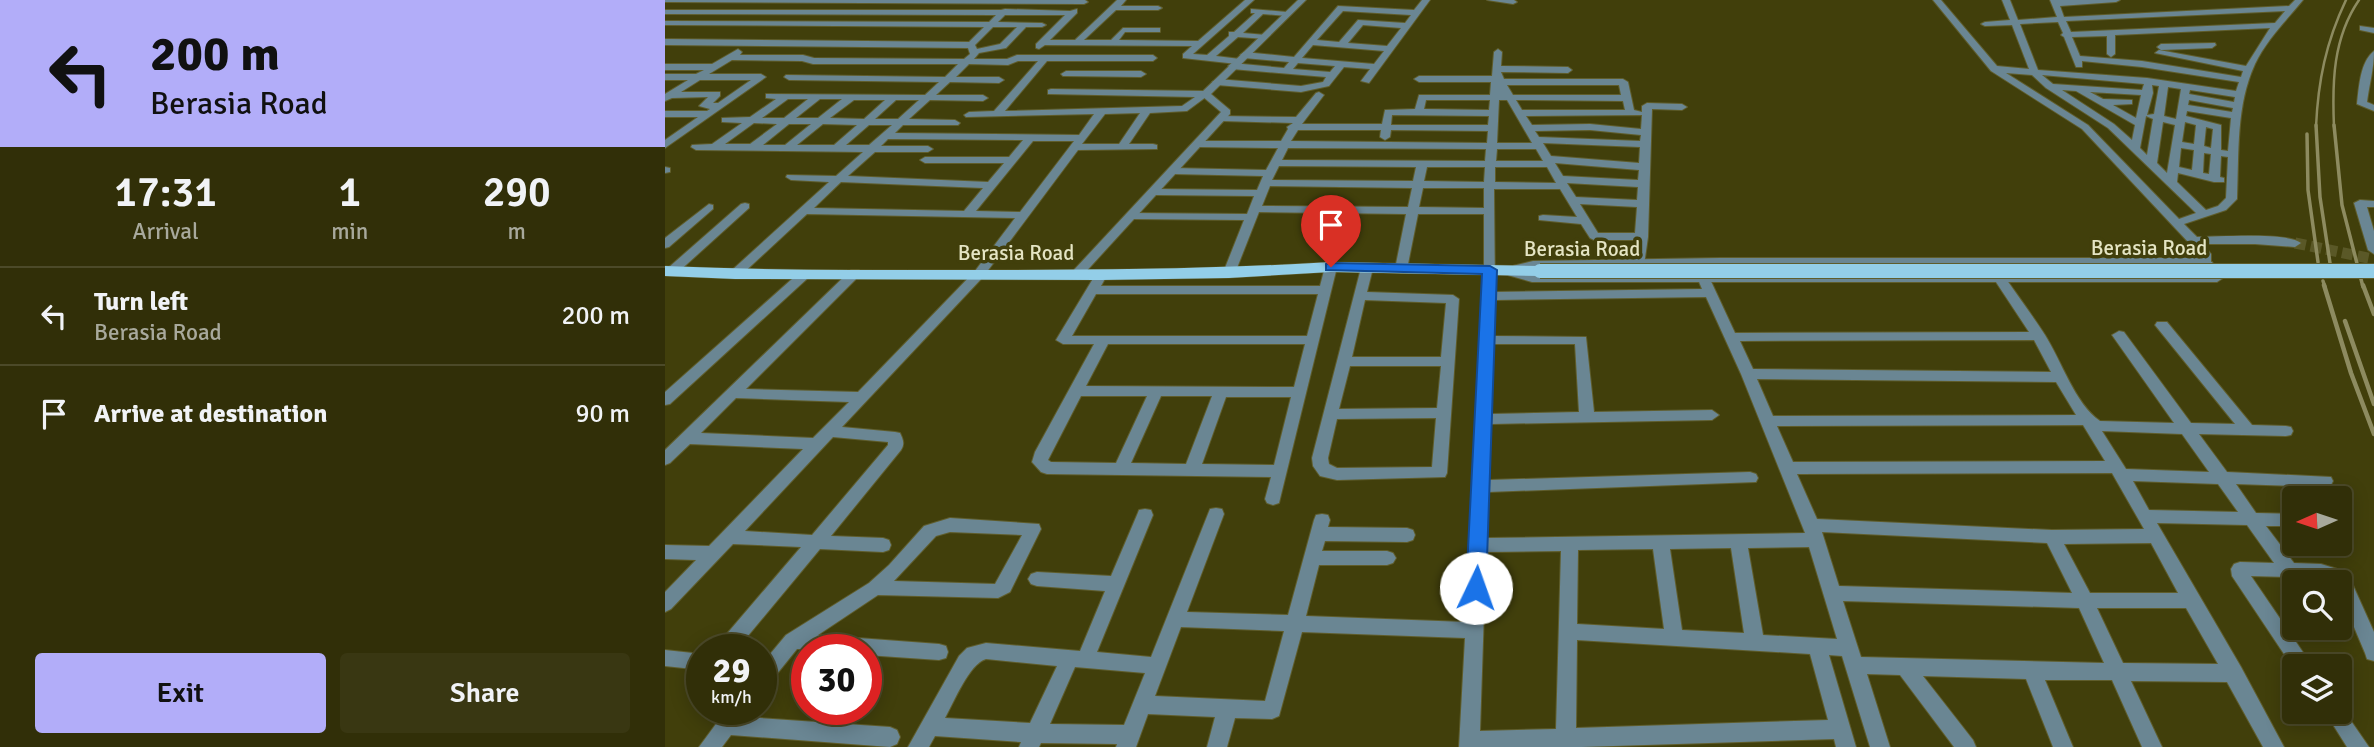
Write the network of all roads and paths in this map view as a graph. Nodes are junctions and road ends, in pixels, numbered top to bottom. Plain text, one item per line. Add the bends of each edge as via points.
1 (665, 0) edge
2 (715, 0) edge
3 (1122, 0) edge
4 (1250, 0) edge
5 (1302, 0) edge
6 (1426, 0) edge
7 (1491, 0) edge
8 (1937, 0) edge
9 (1947, 0) edge
10 (2006, 0) edge
11 (2116, 0) edge
12 (2185, 0) edge
13 (2224, 0) edge
14 (2299, 0) edge
15 (817, 1) edge
16 (944, 1) edge
17 (1014, 1) edge
18 (1085, 1) edge
19 (1513, 2) dead end
20 (2055, 2) edge
21 (1114, 8) junction
22 (1157, 8) dead end
23 (2291, 8) junction
24 (2231, 9) junction
25 (1238, 10) junction
26 (2193, 11) junction
27 (665, 12) edge
28 (693, 12) junction
29 (1261, 12) junction
30 (799, 13) junction
31 (929, 13) junction
32 (1003, 13) junction
33 (1072, 13) junction
34 (1416, 13) junction
35 (2151, 13) junction
36 (1287, 14) junction
37 (2060, 20) junction
38 (711, 24) junction
39 (745, 24) junction
40 (1985, 24) dead end
41 (2014, 24) junction
42 (668, 25) edge
43 (780, 25) junction
44 (811, 25) junction
45 (839, 25) junction
46 (879, 25) junction
47 (911, 25) junction
48 (936, 25) junction
49 (966, 25) junction
50 (991, 25) junction
51 (1024, 25) junction
52 (1042, 25) dead end
53 (2279, 25) junction
54 (1407, 26) junction
55 (2226, 28) junction
56 (1157, 30) dead end
57 (1965, 30) junction
58 (2158, 30) junction
59 (1213, 32) junction
60 (2111, 32) junction
61 (1235, 34) junction
62 (2065, 35) junction
63 (1263, 37) junction
64 (665, 42) edge
65 (1043, 42) junction
66 (1078, 42) junction
67 (1114, 42) junction
68 (1165, 42) junction
69 (1310, 42) junction
70 (679, 43) junction
71 (717, 43) junction
72 (751, 43) junction
73 (782, 44) junction
74 (813, 44) junction
75 (854, 44) junction
76 (1200, 44) junction
77 (885, 45) junction
78 (912, 45) junction
79 (942, 45) junction
80 (1341, 45) junction
81 (2212, 45) junction
82 (1390, 49) junction
83 (1498, 52) dead end
84 (970, 53) junction
85 (2159, 53) junction
86 (2111, 54) dead end
87 (2374, 54) edge
88 (730, 57) junction
89 (1022, 58) junction
90 (1045, 58) junction
91 (1062, 58) junction
92 (1077, 58) junction
93 (1153, 58) junction
94 (1207, 59) junction
95 (1294, 60) junction
96 (2200, 60) junction
97 (1238, 61) junction
98 (1341, 64) junction
99 (2080, 66) junction
100 (665, 67) edge
101 (714, 67) junction
102 (1376, 67) junction
103 (1994, 69) junction
104 (2249, 69) junction
105 (1568, 70) dead end
106 (1286, 71) junction
107 (2060, 73) junction
108 (1066, 74) junction
109 (1141, 75) junction
110 (1333, 75) junction
111 (665, 77) edge
112 (698, 77) junction
113 (789, 78) dead end
114 (1497, 78) junction
115 (2146, 78) junction
116 (948, 79) junction
117 (999, 79) junction
118 (1419, 79) dead end
119 (2041, 79) junction
120 (1366, 81) dead end
121 (1217, 82) junction
122 (2164, 83) junction
123 (2069, 85) junction
124 (1051, 92) junction
125 (1128, 93) junction
126 (1205, 94) junction
127 (668, 95) edge
128 (1319, 95) dead end
129 (2088, 95) junction
130 (769, 96) dead end
131 (786, 96) junction
132 (817, 97) junction
133 (851, 97) junction
134 (894, 97) junction
135 (928, 97) junction
136 (983, 98) junction
137 (1495, 98) junction
138 (1511, 98) junction
139 (1626, 98) junction
140 (2240, 100) junction
141 (2100, 102) junction
142 (2129, 103) junction
143 (2183, 104) junction
144 (721, 106) junction
145 (1682, 107) dead end
146 (2374, 108) edge
147 (1146, 110) junction
148 (1221, 110) junction
149 (1102, 111) junction
150 (1419, 112) junction
151 (1034, 113) junction
152 (1494, 113) junction
153 (1520, 113) junction
154 (1630, 113) junction
155 (665, 114) edge
156 (710, 114) junction
157 (997, 114) junction
158 (1647, 114) junction
159 (2158, 118) junction
160 (725, 120) dead end
161 (753, 120) junction
162 (784, 122) junction
163 (819, 122) junction
164 (866, 122) junction
165 (901, 122) junction
166 (955, 122) dead end
167 (2201, 122) junction
168 (1294, 124) junction
169 (2139, 124) junction
170 (1387, 128) junction
171 (1493, 128) junction
172 (1529, 128) junction
173 (665, 131) edge
174 (685, 131) junction
175 (886, 136) junction
176 (1030, 138) junction
177 (1646, 138) junction
178 (1077, 142) junction
179 (1538, 143) junction
180 (1199, 144) junction
181 (2177, 144) junction
182 (665, 145) edge
183 (1383, 145) junction
184 (1491, 145) junction
185 (1123, 146) junction
186 (1282, 146) junction
187 (696, 147) dead end
188 (1153, 147) dead end
189 (715, 148) junction
190 (752, 148) junction
191 (787, 148) junction
192 (2199, 148) junction
193 (836, 149) junction
194 (871, 149) junction
195 (2135, 149) junction
196 (2216, 152) junction
197 (2234, 155) junction
198 (1012, 160) junction
199 (1549, 161) junction
200 (1422, 163) junction
201 (1490, 163) junction
202 (2151, 165) junction
203 (1644, 167) junction
204 (2173, 169) junction
205 (1173, 171) junction
206 (2197, 175) junction
207 (790, 177) dead end
208 (1270, 178) junction
209 (839, 179) junction
210 (2214, 179) junction
211 (1562, 183) junction
212 (2232, 183) junction
213 (1418, 184) junction
214 (1643, 184) junction
215 (991, 185) junction
216 (1489, 185) junction
217 (2171, 185) junction
218 (1156, 192) junction
219 (1573, 201) junction
220 (1643, 204) junction
221 (2374, 204) edge
222 (745, 206) dead end
223 (709, 207) dead end
224 (804, 211) junction
225 (1413, 211) junction
226 (1488, 211) junction
227 (1255, 213) junction
228 (967, 214) junction
229 (1022, 215) junction
230 (2205, 215) junction
231 (1132, 216) junction
232 (1543, 218) dead end
233 (2177, 223) junction
234 (2370, 223) edge
235 (1587, 224) junction
236 (1642, 233) junction
237 (2194, 241) junction
238 (2295, 243) tunnel mouth
239 (665, 246) edge
240 (700, 246) junction
241 (2373, 253) edge
242 (1640, 262) junction
243 (2205, 264) junction
244 (1331, 267) junction
245 (1367, 268) junction
246 (1401, 269) junction
247 (1490, 270) junction
248 (669, 271) edge
249 (1508, 271) junction
250 (855, 272) junction
251 (1229, 273) junction
252 (735, 274) junction
253 (805, 274) junction
254 (979, 274) junction
255 (1077, 274) junction
256 (1101, 275) junction
257 (1703, 276) junction
258 (2000, 279) junction
259 (1091, 290) junction
260 (1325, 290) junction
261 (1709, 293) junction
262 (1360, 296) junction
263 (1489, 296) junction
264 (2162, 325) dead end
265 (2119, 335) dead end
266 (2039, 336) junction
267 (1730, 337) junction
268 (1313, 340) junction
269 (1487, 340) junction
270 (1103, 341) junction
271 (1344, 361) junction
272 (1450, 362) junction
273 (1748, 374) junction
274 (2060, 377) junction
275 (1076, 391) junction
276 (1156, 391) junction
277 (1221, 392) junction
278 (1300, 392) junction
279 (730, 393) junction
280 (861, 397) junction
281 (665, 400) edge
282 (1445, 413) junction
283 (1331, 414) junction
284 (1712, 415) dead end
285 (1587, 417) junction
286 (1483, 419) junction
287 (1767, 421) junction
288 (2088, 421) junction
289 (2187, 429) junction
290 (829, 431) junction
291 (2249, 431) junction
292 (2285, 431) dead end
293 (687, 438) junction
294 (817, 444) junction
295 (665, 459) edge
296 (1787, 468) junction
297 (1121, 469) junction
298 (1192, 470) junction
299 (1280, 471) junction
300 (2119, 471) junction
301 (1750, 478) dead end
302 (2222, 479) junction
303 (2325, 481) dead end
304 (1480, 486) junction
305 (1273, 499) dead end
306 (1216, 514) dead end
307 (1145, 515) dead end
308 (2145, 516) junction
309 (2251, 519) junction
310 (2282, 520) edge
311 (1813, 532) junction
312 (1407, 535) dead end
313 (2157, 536) junction
314 (728, 537) junction
315 (2052, 537) junction
316 (1738, 541) junction
317 (1661, 542) junction
318 (818, 543) junction
319 (1570, 544) junction
320 (883, 545) dead end
321 (1478, 545) junction
322 (665, 552) edge
323 (713, 553) junction
324 (1312, 558) junction
325 (1387, 558) dead end
326 (2287, 569) junction
327 (1037, 579) dead end
328 (1117, 584) junction
329 (875, 588) junction
330 (1833, 593) junction
331 (2193, 600) junction
332 (2085, 601) junction
333 (665, 604) edge
334 (1175, 619) junction
335 (1293, 625) junction
336 (1474, 630) junction
337 (1568, 631) junction
338 (739, 634) edge
339 (805, 634) edge
340 (1674, 638) junction
341 (1755, 642) junction
342 (791, 644) edge
343 (1817, 646) junction
344 (882, 648) edge
345 (939, 652) dead end
346 (2374, 653) edge
347 (2295, 654) edge
348 (1852, 656) junction
349 (665, 658) edge
350 (1078, 659) junction
351 (686, 660) edge
352 (777, 660) edge
353 (1157, 666) junction
354 (1904, 666) junction
355 (2032, 671) junction
356 (2117, 673) junction
357 (2234, 673) junction
358 (1142, 705) junction
359 (1228, 707) junction
360 (2343, 724) edge
361 (726, 725) joint
362 (929, 726) junction
363 (890, 737) dead end
364 (1566, 737) junction
365 (1844, 738) edge
366 (1032, 740) edge
367 (1129, 741) edge
368 (1469, 744) edge
369 (709, 747) edge
370 (918, 747) edge
371 (1217, 747) edge
372 (1879, 747) edge
373 (1966, 747) edge
374 (2063, 747) edge
375 (2152, 747) edge
376 (2274, 747) edge
377 (2359, 747) edge

1 - 2 street
2 - 15 street
2 - 28 street
3 - 21 street
4 - 25 street
5 - 36 street
6 - 34 street
7 - 19 street
8 - 57 street
9 - 57 street via 1965,22
10 - 41 street
11 - 20 street
12 - 26 street
13 - 24 street
14 - 23 street
15 - 16 street
15 - 30 street
16 - 17 street
16 - 31 street
17 - 18 street
17 - 32 street
18 - 33 street
20 - 37 street
21 - 22 street
21 - 66 street
23 - 24 street
23 - 53 street
24 - 26 street
25 - 29 street
25 - 59 street
26 - 35 street
27 - 28 street
28 - 30 street
28 - 42 street
29 - 36 street
29 - 61 street
30 - 31 street
30 - 43 street
31 - 32 street
31 - 47 street
32 - 33 street
32 - 50 street
33 - 65 street
34 - 54 street
34 - 69 street via 1341,8
35 - 37 street
35 - 58 street
36 - 63 street
37 - 41 street
37 - 62 street
38 - 39 street
38 - 42 street
38 - 70 street
39 - 43 street
39 - 71 street
40 - 41 street
41 - 119 street
43 - 44 street
43 - 72 street
44 - 45 street
44 - 73 street
45 - 46 street
45 - 74 street
46 - 47 street
46 - 75 street
47 - 48 street
47 - 77 street
48 - 49 street
48 - 78 street
49 - 50 street
49 - 79 street
50 - 51 street
50 - 84 street
51 - 52 street
51 - 84 street via 1003,46
53 - 55 street
53 - 104 street
54 - 80 street via 1361,22
54 - 82 street
55 - 58 street
55 - 81 street
56 - 67 street via 1123,30
57 - 103 street
58 - 60 street
58 - 85 street
59 - 61 street
59 - 76 street
60 - 62 street
60 - 86 street
61 - 63 street
61 - 94 street
62 - 99 street
63 - 97 street
64 - 70 street
65 - 66 street
65 - 89 street
66 - 67 street
66 - 91 street
67 - 68 street
68 - 76 street
68 - 93 street
69 - 80 street
69 - 95 street
70 - 71 street
71 - 72 street
72 - 73 street
72 - 88 street
73 - 74 street
74 - 75 street
75 - 77 street
76 - 94 street via 1186,57
77 - 78 street
78 - 79 street
79 - 84 street
80 - 82 street
81 - 85 street
81 - 96 street
82 - 102 street
83 - 114 street
84 - 88 street via 813,61
84 - 89 street via 1008,62
84 - 116 street
85 - 96 street
87 - 146 street via 2362,104
88 - 101 street
89 - 90 street
89 - 117 street
90 - 91 street
90 - 157 street
91 - 92 street
92 - 93 street
92 - 108 street
93 - 109 street
94 - 97 street
95 - 97 street
95 - 98 street
95 - 106 street
96 - 104 street
97 - 106 street
97 - 121 street
98 - 102 street
98 - 110 street
99 - 107 street
99 - 115 street
99 - 115 street
100 - 101 street
101 - 112 street
102 - 120 street
103 - 119 street
103 - 233 street via 2085,127
104 - 140 street
105 - 114 street
106 - 110 street
107 - 119 street
107 - 123 street
108 - 109 street
108 - 124 street
109 - 125 street
110 - 121 street via 1326,84 1305,89
111 - 112 street
112 - 127 street
112 - 144 street via 761,78
113 - 116 street
114 - 118 street
114 - 137 street
114 - 138 street
114 - 139 street via 1623,82
115 - 122 street
115 - 123 street
115 - 140 street
115 - 142 street
115 - 169 street
116 - 117 street
116 - 135 street
117 - 136 street
119 - 123 street
119 - 195 street via 2112,126
121 - 126 street
122 - 143 street
122 - 159 street
123 - 129 street
123 - 142 street
123 - 169 street
124 - 125 street
124 - 151 street
125 - 126 street
126 - 147 street via 1184,110
126 - 148 street
127 - 144 street via 717,94 704,106
128 - 168 street
129 - 141 street
129 - 142 street
130 - 131 street
131 - 132 street
131 - 161 street
132 - 133 street
132 - 162 street
133 - 134 street
133 - 163 street
134 - 135 street
134 - 164 street
135 - 136 street
135 - 165 street
136 - 157 street via 969,115
137 - 138 street
137 - 150 street via 1422,97
137 - 152 street
138 - 139 street
138 - 153 street
139 - 154 street
140 - 143 street
140 - 143 street
140 - 197 street
141 - 142 street
141 - 142 street via 2110,107
142 - 169 street
143 - 159 street
143 - 167 street
143 - 181 street
144 - 156 street
145 - 158 street via 1647,106
147 - 149 street
147 - 185 street
148 - 168 street
148 - 180 street
149 - 151 street
149 - 178 street
150 - 152 street
150 - 170 street via 1388,112
151 - 157 street
152 - 171 street
153 - 154 street
153 - 172 street
154 - 158 street
155 - 156 street
156 - 174 street
158 - 177 street
159 - 169 street
159 - 202 street
160 - 161 street
161 - 162 street
161 - 189 street
162 - 163 street
162 - 190 street
163 - 164 street
163 - 191 street
164 - 165 street
164 - 193 street
165 - 166 street
165 - 175 street
167 - 192 street
167 - 196 street via 2219,129
168 - 170 street
168 - 186 street
169 - 195 street
170 - 171 street
170 - 183 street
171 - 184 street
172 - 177 street via 1590,127
172 - 179 street
173 - 174 street
174 - 182 street
175 - 176 street
175 - 194 street
176 - 178 street
176 - 198 street
177 - 179 street
177 - 203 street
178 - 185 street
178 - 229 street
179 - 184 street
179 - 199 street
180 - 186 street
180 - 205 street
181 - 192 street
181 - 204 street
183 - 184 street
183 - 186 street
184 - 201 street
185 - 188 street
186 - 208 street
187 - 189 street
189 - 190 street
190 - 191 street
191 - 193 street
192 - 196 street
192 - 206 street
193 - 194 street
194 - 198 street
194 - 209 street
195 - 202 street
196 - 197 street
196 - 210 street
197 - 212 street
198 - 215 street
199 - 201 street
199 - 203 street
199 - 211 street
200 - 201 street
200 - 208 street
200 - 213 street
201 - 216 street
202 - 217 street
203 - 214 street
204 - 206 street
204 - 217 street
205 - 208 street
205 - 218 street
206 - 210 street
207 - 209 street
208 - 213 street
208 - 218 street
208 - 227 street
209 - 215 street
209 - 224 street
210 - 212 street
211 - 214 street
211 - 216 street
211 - 219 street
212 - 230 street via 2228,204
213 - 216 street
213 - 225 street
214 - 220 street
215 - 228 street
216 - 226 street
217 - 230 street
218 - 231 street
219 - 220 street
219 - 235 street
220 - 236 street
221 - 234 street via 2360,203
222 - 240 street
223 - 239 street
224 - 228 street
224 - 252 street
225 - 226 street
225 - 227 street
225 - 246 street
226 - 247 street
227 - 231 street
227 - 251 street
228 - 229 street
229 - 254 street
230 - 233 street
231 - 255 street
232 - 235 street
233 - 237 street
234 - 241 street
235 - 236 street via 1594,236
236 - 242 street
237 - 238 street
237 - 243 street via 2205,254
239 - 240 street
240 - 248 street
241 - 249 main road, Berasia Road, bridge via 2075,269
242 - 243 street
242 - 249 street via 1533,265
243 - 258 street via 2217,278
244 - 245 main road, Berasia Road
244 - 251 main road, Berasia Road
244 - 260 street
245 - 246 main road, Berasia Road
245 - 262 street
246 - 247 main road, Berasia Road
247 - 249 main road, Berasia Road
247 - 263 street
248 - 252 main road, Berasia Road
249 - 257 street via 1532,278
250 - 253 main road, Berasia Road
250 - 254 main road, Berasia Road
250 - 279 street
251 - 256 main road, Berasia Road
252 - 253 main road, Berasia Road
253 - 281 street
254 - 255 main road, Berasia Road
254 - 280 street
255 - 256 main road, Berasia Road
256 - 259 street
257 - 258 street
257 - 261 street
258 - 266 street
259 - 260 street
259 - 270 street via 1063,340
260 - 268 street
261 - 263 street
261 - 267 street
262 - 271 street
262 - 272 street via 1453,299
263 - 269 street
264 - 291 street
265 - 289 street
266 - 267 street
266 - 274 street
267 - 273 street
268 - 270 street
268 - 278 street
269 - 285 street via 1581,340
269 - 286 street
270 - 275 street
271 - 272 street
271 - 283 street
272 - 282 street
273 - 274 street
273 - 287 street
274 - 288 street
275 - 276 street
275 - 297 street via 1040,462 1047,468
276 - 277 street
276 - 297 street
277 - 278 street
277 - 298 street
278 - 299 street
279 - 280 street
279 - 293 street
280 - 290 street
282 - 283 street
282 - 283 street via 1441,468 1433,475 1326,472 1320,458
284 - 285 street
285 - 286 street
286 - 304 street
287 - 288 street
287 - 296 street
288 - 289 street via 2097,426
288 - 300 street
289 - 291 street
289 - 302 street
290 - 294 street
290 - 318 street via 895,437 897,446
291 - 292 street
293 - 294 street
293 - 295 street
294 - 314 street
296 - 300 street
296 - 311 street
297 - 298 street
298 - 299 street
299 - 305 street
300 - 302 street
300 - 308 street
301 - 304 street
302 - 303 street
302 - 309 street
304 - 321 street
306 - 334 street
307 - 328 street
308 - 309 street
308 - 313 street
309 - 310 street
309 - 326 street
311 - 315 street
311 - 316 street
311 - 330 street
312 - 324 street via 1320,527
313 - 315 street
313 - 331 street
314 - 318 street
314 - 323 street
315 - 332 street
316 - 317 street
316 - 341 street
317 - 319 street
317 - 340 street
318 - 320 street
318 - 338 street
319 - 321 street
319 - 337 street
321 - 336 street
322 - 323 street
323 - 333 street
324 - 325 street
324 - 335 street
326 - 346 street via 2321,570 2341,577
326 - 347 street via 2243,567 2239,571
327 - 328 street
328 - 350 street
329 - 329 street via 930,531 941,526 1033,529 998,591
329 - 339 street
330 - 332 street
330 - 348 street
331 - 332 street
331 - 357 street
332 - 356 street
334 - 335 street
334 - 353 street
335 - 336 street
335 - 359 street via 1272,710
336 - 368 street
337 - 340 street
337 - 364 street
340 - 341 street
341 - 343 street
342 - 352 street
343 - 348 street
343 - 365 street
344 - 345 street
348 - 354 street
348 - 372 street
349 - 351 street
350 - 353 street
350 - 362 street via 986,651 974,654
350 - 366 street
353 - 358 street
354 - 355 street
354 - 373 street
355 - 356 street
355 - 374 street
356 - 357 street
356 - 375 street
357 - 376 street
358 - 359 street
358 - 367 street
359 - 371 street
360 - 377 street
361 - 363 street
361 - 369 street
362 - 366 street
362 - 370 street
364 - 365 street
364 - 368 street
366 - 367 street

